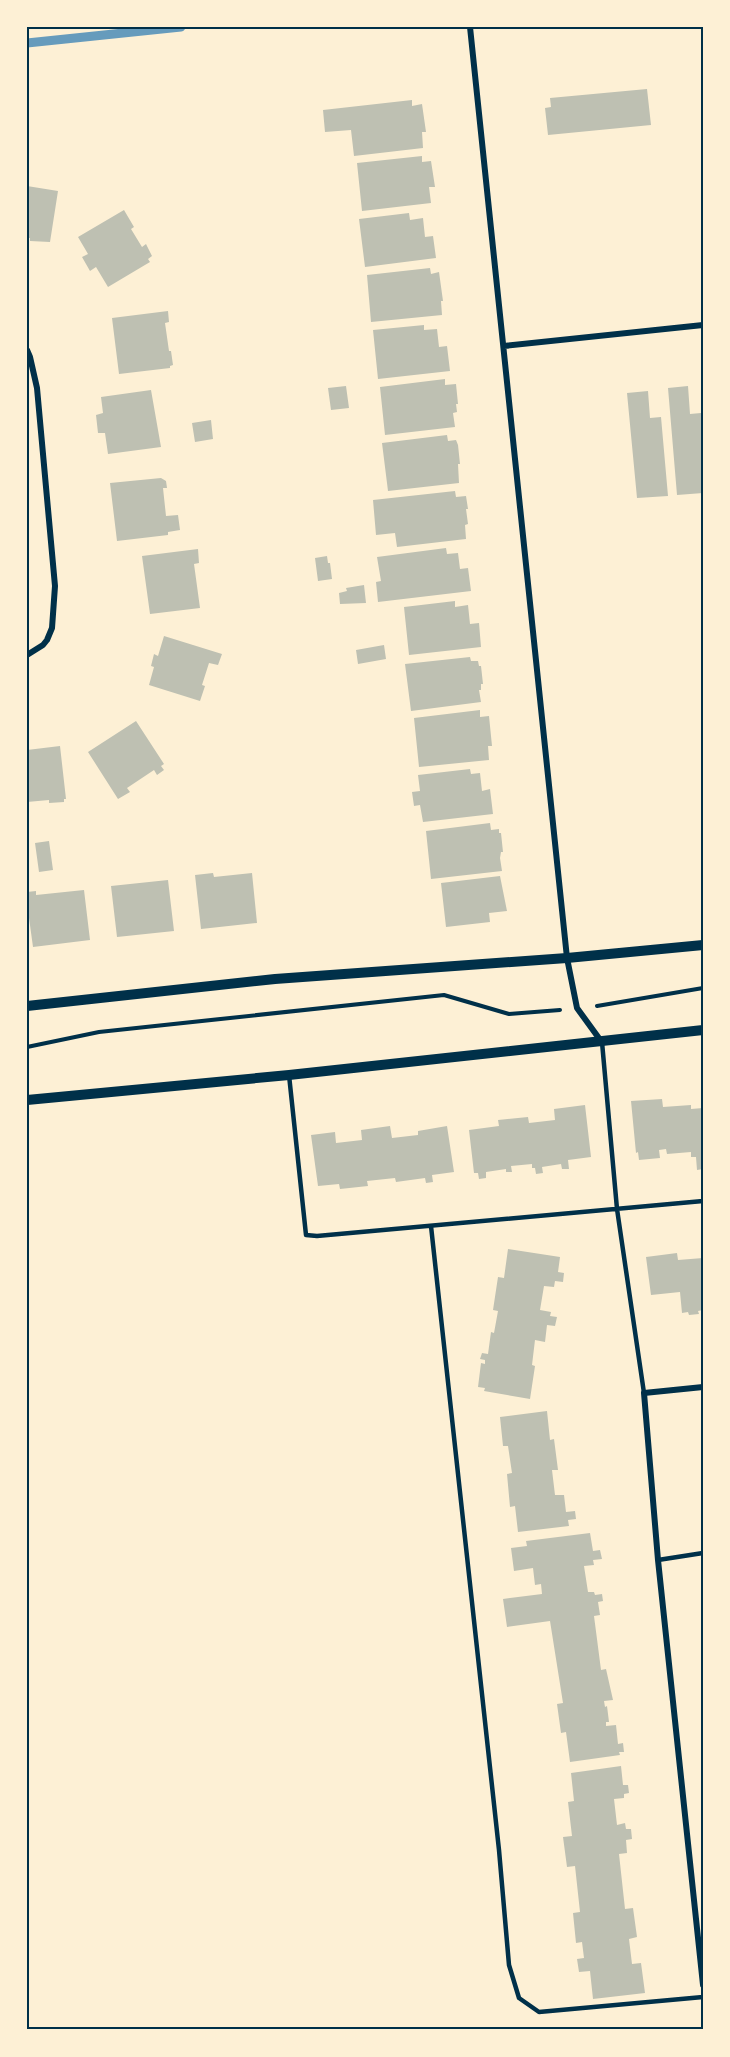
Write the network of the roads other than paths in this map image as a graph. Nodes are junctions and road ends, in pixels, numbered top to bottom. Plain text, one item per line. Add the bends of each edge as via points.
1 (470, 28) edge
2 (703, 325) edge
3 (504, 346) junction
4 (27, 350) edge
5 (27, 655) edge
6 (703, 945) edge
7 (567, 958) junction
8 (27, 1006) edge
9 (703, 1030) edge
10 (602, 1041) junction
11 (289, 1076) junction
12 (27, 1100) edge
13 (703, 1202) edge
14 (617, 1209) junction
15 (431, 1226) junction
16 (703, 1387) edge
17 (644, 1394) junction
18 (703, 1553) edge
19 (658, 1560) junction
20 (703, 1985) edge
21 (703, 1997) edge

1 - 3 street
2 - 3 street
3 - 7 street
4 - 5 street via 37,388 55,586 52,628 44,645
6 - 7 street
7 - 8 street via 275,980
7 - 10 street via 577,1008
9 - 10 street
10 - 11 street
10 - 14 lane
11 - 12 street
11 - 15 lane via 306,1235
13 - 14 lane
14 - 15 lane
14 - 17 lane
15 - 21 lane via 509,1965 519,1998 539,2012
16 - 17 street
17 - 19 street
18 - 19 lane
19 - 20 street

